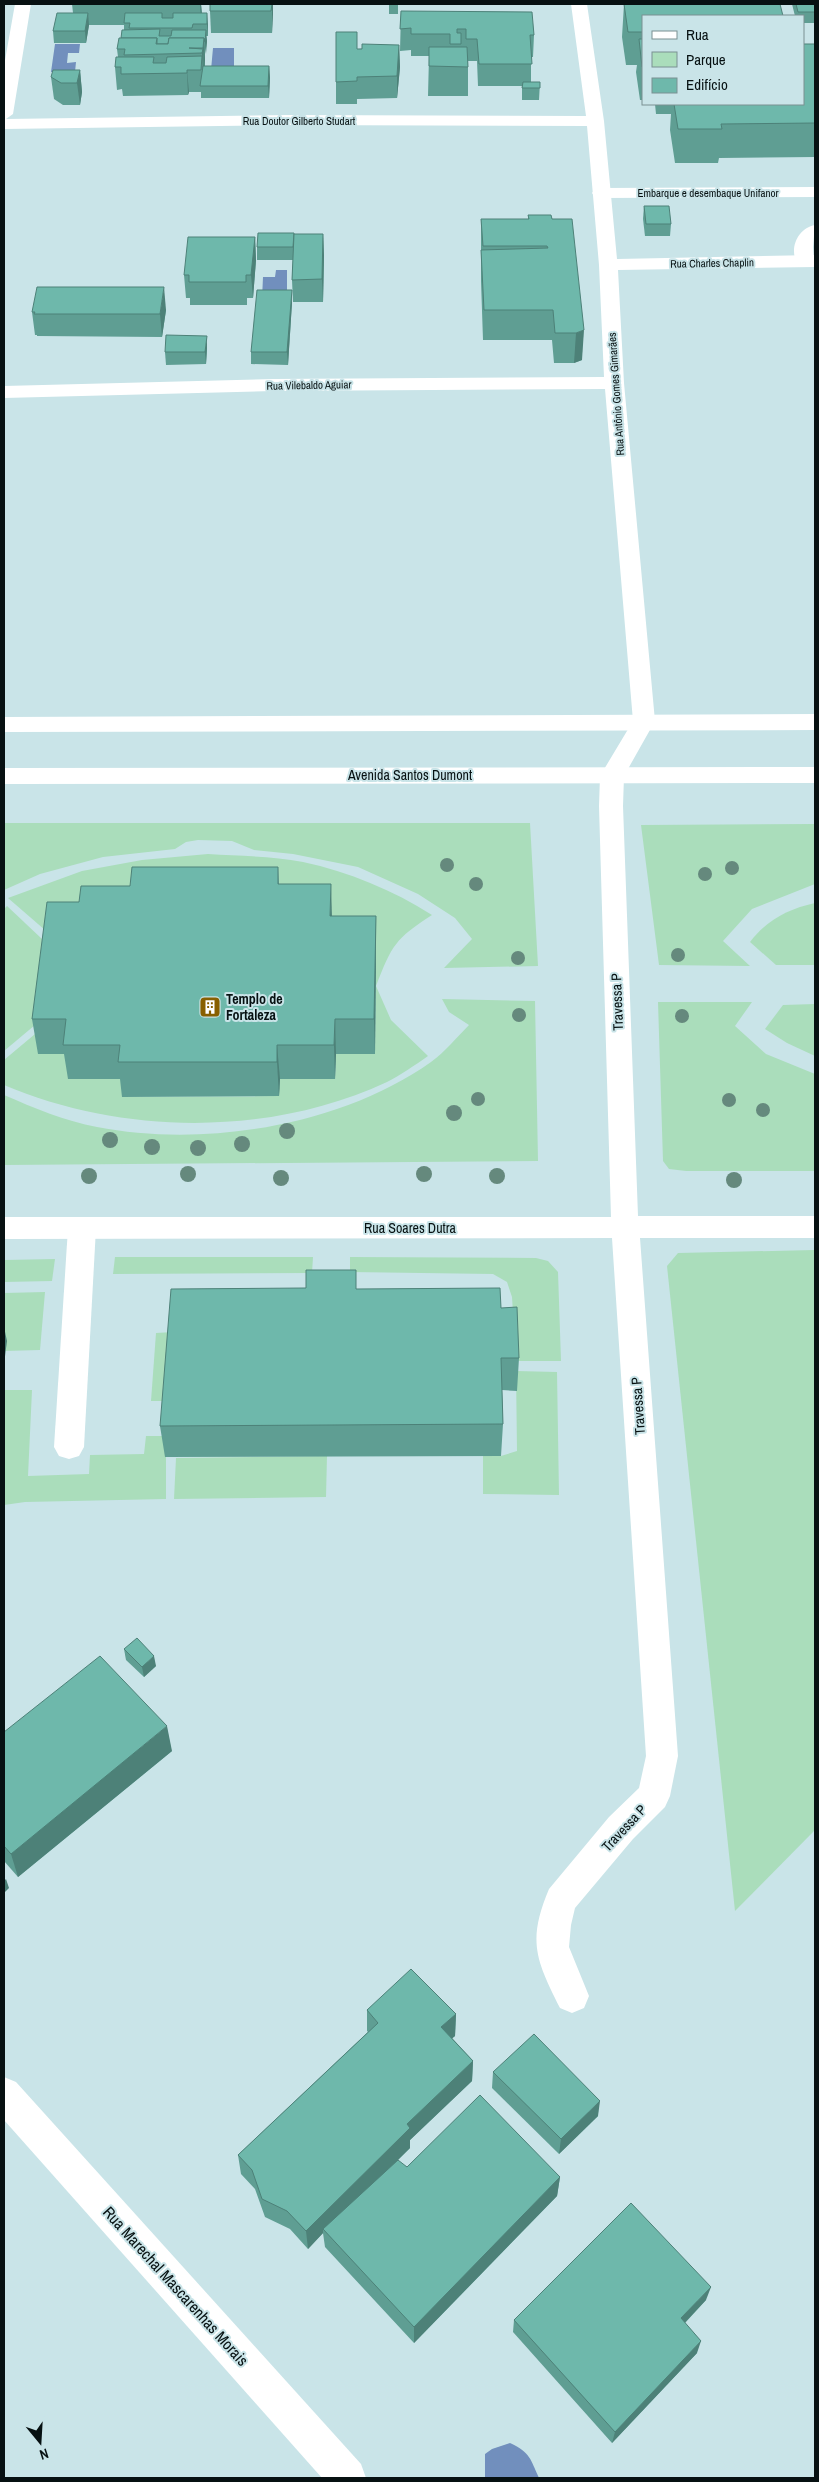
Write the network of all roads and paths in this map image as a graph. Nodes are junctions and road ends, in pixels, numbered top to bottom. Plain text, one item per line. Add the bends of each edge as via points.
1 (23, 4) edge
2 (579, 4) edge
3 (4, 114) edge
4 (595, 121) junction
5 (4, 124) edge
6 (815, 192) edge
7 (601, 193) junction
8 (815, 230) edge
9 (810, 261) edge
10 (608, 264) junction
11 (614, 383) junction
12 (4, 392) edge
13 (644, 721) junction
14 (815, 722) edge
15 (4, 724) edge
16 (815, 775) edge
17 (4, 776) edge
18 (612, 776) junction
19 (624, 1227) junction
20 (815, 1227) edge
21 (4, 1228) edge
22 (82, 1228) junction
23 (69, 1448) dead end
24 (572, 1996) dead end
25 (4, 2094) edge
26 (347, 2478) edge

1 - 3 street
2 - 4 street, Rua Antônio Gomes Gimarães
4 - 5 street, Rua Doutor Gilberto Studart via 286,120
4 - 7 street, Rua Antônio Gomes Gimarães
6 - 7 street, Embarque e desembaque Unifanor
7 - 10 street, Rua Antônio Gomes Gimarães
8 - 9 street via 804,239 802,249
9 - 10 street, Rua Charles Chaplin
10 - 11 street, Rua Antônio Gomes Gimarães
11 - 12 street, Rua Vilebaldo Aguiar via 274,385
11 - 13 street, Rua Antônio Gomes Gimarães
13 - 14 street
13 - 15 street
13 - 18 street
16 - 18 street, Avenida Santos Dumont
17 - 18 street, Avenida Santos Dumont
18 - 19 street, Travessa P
19 - 20 street, Rua Soares Dutra
19 - 22 street, Rua Soares Dutra
19 - 24 street, Travessa P via 662,1756 654,1796 621,1828 562,1900 554,1925 552,1947
21 - 22 street, Rua Soares Dutra
22 - 23 street
25 - 26 street, Rua Marechal Mascarenhas Morais

